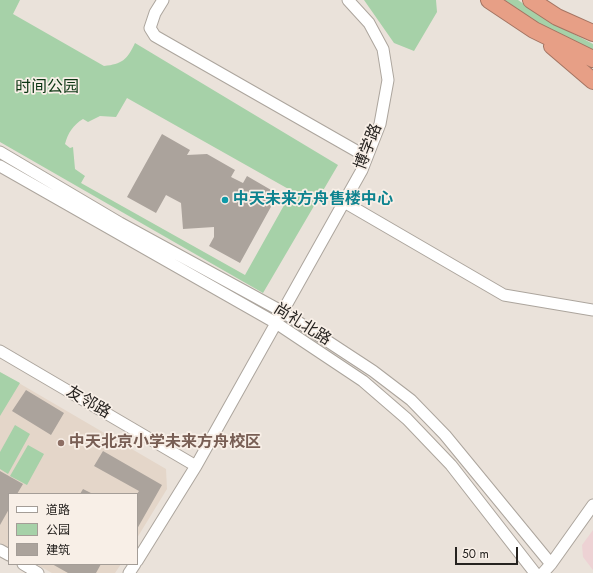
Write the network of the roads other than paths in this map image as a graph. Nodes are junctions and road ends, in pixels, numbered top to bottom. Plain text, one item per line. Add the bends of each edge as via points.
1 (163, 0) edge
2 (348, 0) edge
3 (531, 0) edge
4 (489, 1) edge
5 (593, 21) edge
6 (534, 30) junction
7 (593, 33) edge
8 (593, 59) edge
9 (593, 81) edge
10 (0, 152) edge
11 (367, 157) junction
12 (0, 166) edge
13 (344, 202) junction
14 (593, 310) edge
15 (283, 312) junction
16 (276, 324) junction
17 (0, 351) edge
18 (196, 466) junction
19 (593, 505) edge
20 (138, 559) edge
21 (551, 564) junction
22 (25, 565) edge
23 (38, 573) edge
24 (535, 573) edge
25 (543, 573) edge

1 - 11 street via 150,28 155,36
2 - 11 street, 博学路 via 369,23 383,49 388,80 380,124
3 - 5 highway
3 - 7 highway via 557,17
4 - 6 highway
6 - 8 highway
6 - 9 highway
10 - 15 street, 尚礼北路 via 120,223
11 - 13 street, 博学路
12 - 16 street, 尚礼北路
13 - 14 street via 504,295
13 - 15 street, 博学路
15 - 16 street
15 - 21 street, 尚礼北路 via 373,371 411,400 445,435
16 - 18 street
16 - 24 street, 尚礼北路 via 363,381 407,419 451,465
17 - 18 street, 友邻路
18 - 20 street
19 - 21 street
21 - 25 street
22 - 23 street

